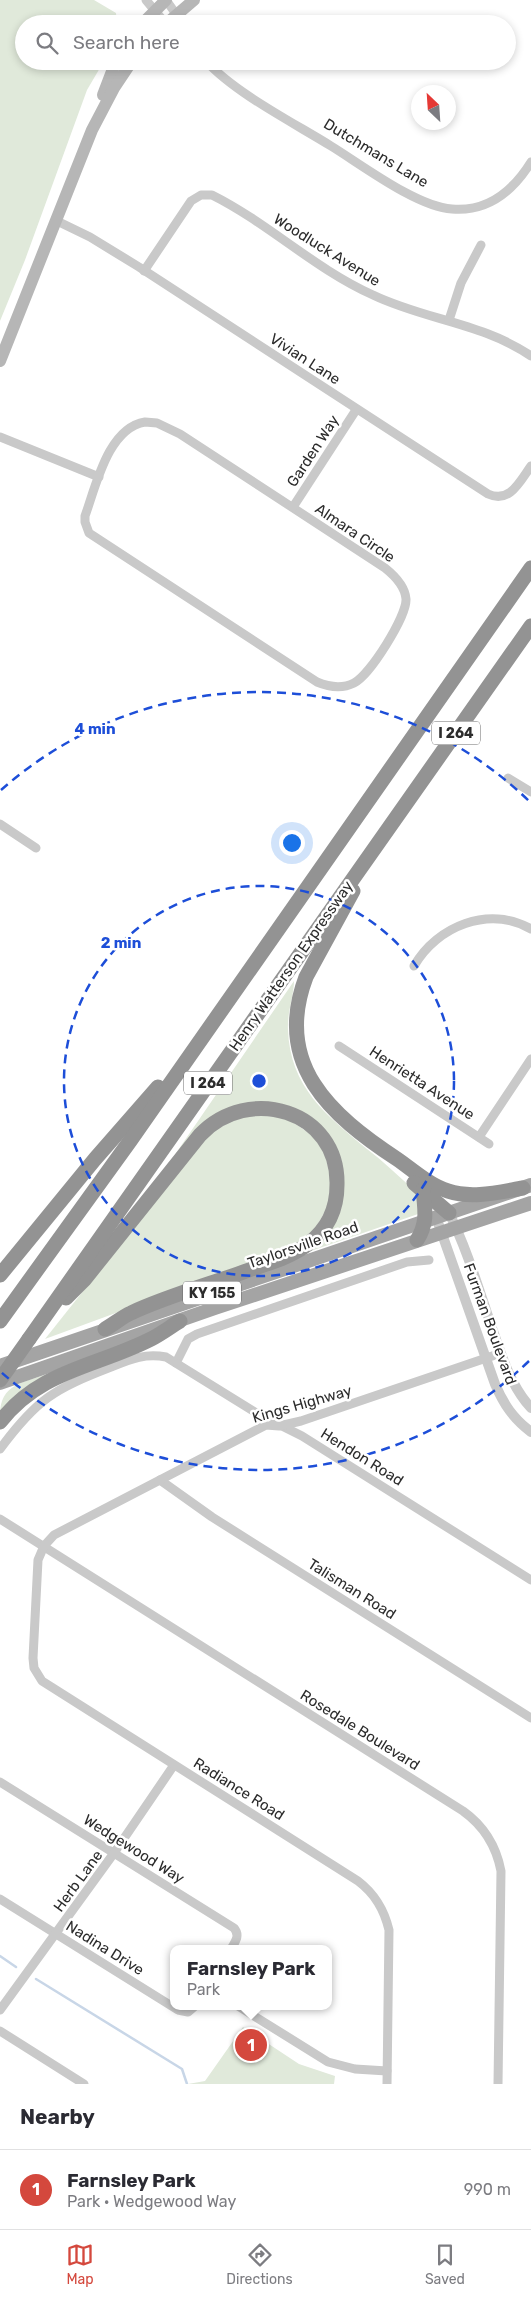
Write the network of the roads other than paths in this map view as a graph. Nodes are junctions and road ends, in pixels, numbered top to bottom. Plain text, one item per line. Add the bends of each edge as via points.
1 (146, 0) edge
2 (166, 0) edge
3 (194, 0) edge
4 (155, 11) junction
5 (151, 15) edge
6 (158, 15) edge
7 (177, 15) edge
8 (183, 15) edge
9 (112, 70) edge
10 (126, 70) edge
11 (216, 70) edge
12 (102, 110) junction
13 (531, 162) edge
14 (57, 221) junction
15 (481, 245) dead end
16 (144, 270) junction
17 (449, 320) junction
18 (531, 356) edge
19 (0, 361) edge
20 (356, 410) junction
21 (0, 438) edge
22 (531, 466) edge
23 (99, 477) junction
24 (293, 507) junction
25 (531, 568) edge
26 (531, 626) edge
27 (508, 778) dead end
28 (531, 792) edge
29 (0, 824) edge
30 (381, 839) junction
31 (36, 848) dead end
32 (531, 929) edge
33 (414, 966) dead end
34 (205, 1034) junction
35 (339, 1046) dead end
36 (531, 1059) edge
37 (478, 1137) junction
38 (489, 1144) dead end
39 (377, 1146) junction
40 (527, 1187) edge
41 (422, 1190) junction
42 (531, 1203) edge
43 (436, 1217) junction
44 (456, 1228) junction
45 (440, 1233) junction
46 (417, 1240) junction
47 (429, 1260) dead end
48 (0, 1275) edge
49 (0, 1321) edge
50 (180, 1321) junction
51 (106, 1329) junction
52 (33, 1333) junction
53 (501, 1354) junction
54 (486, 1359) junction
55 (176, 1363) junction
56 (0, 1366) edge
57 (0, 1382) edge
58 (531, 1408) edge
59 (0, 1422) edge
60 (279, 1426) junction
61 (531, 1432) edge
62 (0, 1449) edge
63 (160, 1480) junction
64 (0, 1518) edge
65 (44, 1546) junction
66 (531, 1580) edge
67 (531, 1718) edge
68 (174, 1765) junction
69 (0, 1782) edge
70 (114, 1853) junction
71 (0, 1899) edge
72 (56, 1934) junction
73 (233, 1945) edge
74 (170, 2005) edge
75 (0, 2010) edge
76 (178, 2010) edge
77 (190, 2010) edge
78 (244, 2010) edge
79 (0, 2031) edge
80 (387, 2071) junction
81 (84, 2084) edge
82 (387, 2084) edge
83 (498, 2084) edge

1 - 4 street
2 - 4 main road
2 - 7 street
3 - 8 main road
4 - 5 main road
4 - 6 street
9 - 12 main road via 103,94
10 - 12 main road
11 - 13 street, Dutchmans Lane via 297,125 394,185 435,206 468,209 496,200 518,182
12 - 14 main road
14 - 16 street, Vivian Lane
14 - 19 main road
15 - 17 street via 461,283
16 - 17 street, Woodluck Avenue via 191,200 201,195 212,195 363,291
16 - 20 street, Vivian Lane
17 - 18 street, Woodluck Avenue via 492,334
20 - 22 street, Vivian Lane via 492,496 511,493
20 - 24 street, Garden Way
21 - 23 street
23 - 24 street, Almara Circle via 121,433 138,423 151,422 180,434
23 - 24 street, Almara Circle via 85,516 89,533 310,677 330,687 346,686 366,673 400,620 405,607 404,592 385,568
25 - 34 highway, Henry Watterson Expressway / I 264
26 - 30 highway, Henry Watterson Expressway / I 264
27 - 28 street
29 - 31 street
30 - 39 highway via 306,977 300,992 296,1024 301,1060 318,1091
30 - 52 highway, Henry Watterson Expressway / I 264
32 - 33 street via 502,920 463,924 440,936 425,949
34 - 48 highway via 94,1158
34 - 49 highway, Henry Watterson Expressway / I 264
35 - 37 street, Henrietta Avenue
36 - 37 street
37 - 38 street, Henrietta Avenue
39 - 40 highway via 428,1182 448,1191 488,1194
39 - 41 highway
40 - 43 main road, Taylorsville Road / KY 155
41 - 43 highway
41 - 43 highway via 426,1210
42 - 44 main road, Taylorsville Road / KY 155
43 - 44 street, Furman Boulevard
43 - 45 street, Furman Boulevard
43 - 46 highway
43 - 51 main road, Taylorsville Road / KY 155
44 - 45 main road, Taylorsville Road / KY 155
44 - 53 street, Furman Boulevard
45 - 46 main road, Taylorsville Road / KY 155
45 - 54 street, Furman Boulevard
46 - 50 main road, Taylorsville Road / KY 155
47 - 55 street via 407,1262 197,1334 188,1340
50 - 57 main road, Taylorsville Road / KY 155
50 - 59 highway via 150,1340 46,1382 23,1398
51 - 52 highway via 130,1313 292,1254 318,1236 334,1210 337,1178 332,1156 318,1134 300,1118 268,1108 240,1110 213,1123 84,1280
51 - 56 main road, Taylorsville Road / KY 155
52 - 57 highway, Henry Watterson Expressway / I 264, bridge
53 - 54 street, Kings Highway
53 - 58 street, Furman Boulevard via 514,1384
54 - 60 street, Kings Highway
54 - 61 street, Furman Boulevard via 505,1406
55 - 60 street, Hendon Road
55 - 62 street, Hendon Road via 166,1357 139,1356 66,1385 37,1405
60 - 63 street, Kings Highway via 266,1425
60 - 66 street, Hendon Road via 302,1436
63 - 65 street, Kings Highway via 54,1535
63 - 67 street, Talisman Road via 212,1517
64 - 65 street, Rosedale Boulevard
65 - 68 street, Radiance Road via 37,1570 33,1658 38,1676
65 - 83 street, Rosedale Boulevard via 463,1811 484,1830 496,1851 502,1880
68 - 70 street, Herb Lane
68 - 80 street, Radiance Road via 358,1881 377,1900 389,1930
69 - 70 street, Wedgewood Way
70 - 72 street, Herb Lane
70 - 73 street, Wedgewood Way via 234,1928 238,1934
71 - 72 street, Nadina Drive
72 - 74 street, Nadina Drive
72 - 75 street, Herb Lane
76 - 77 street, Nadina Drive
78 - 80 street via 328,2062 355,2069
79 - 81 street
80 - 82 street, Radiance Road

